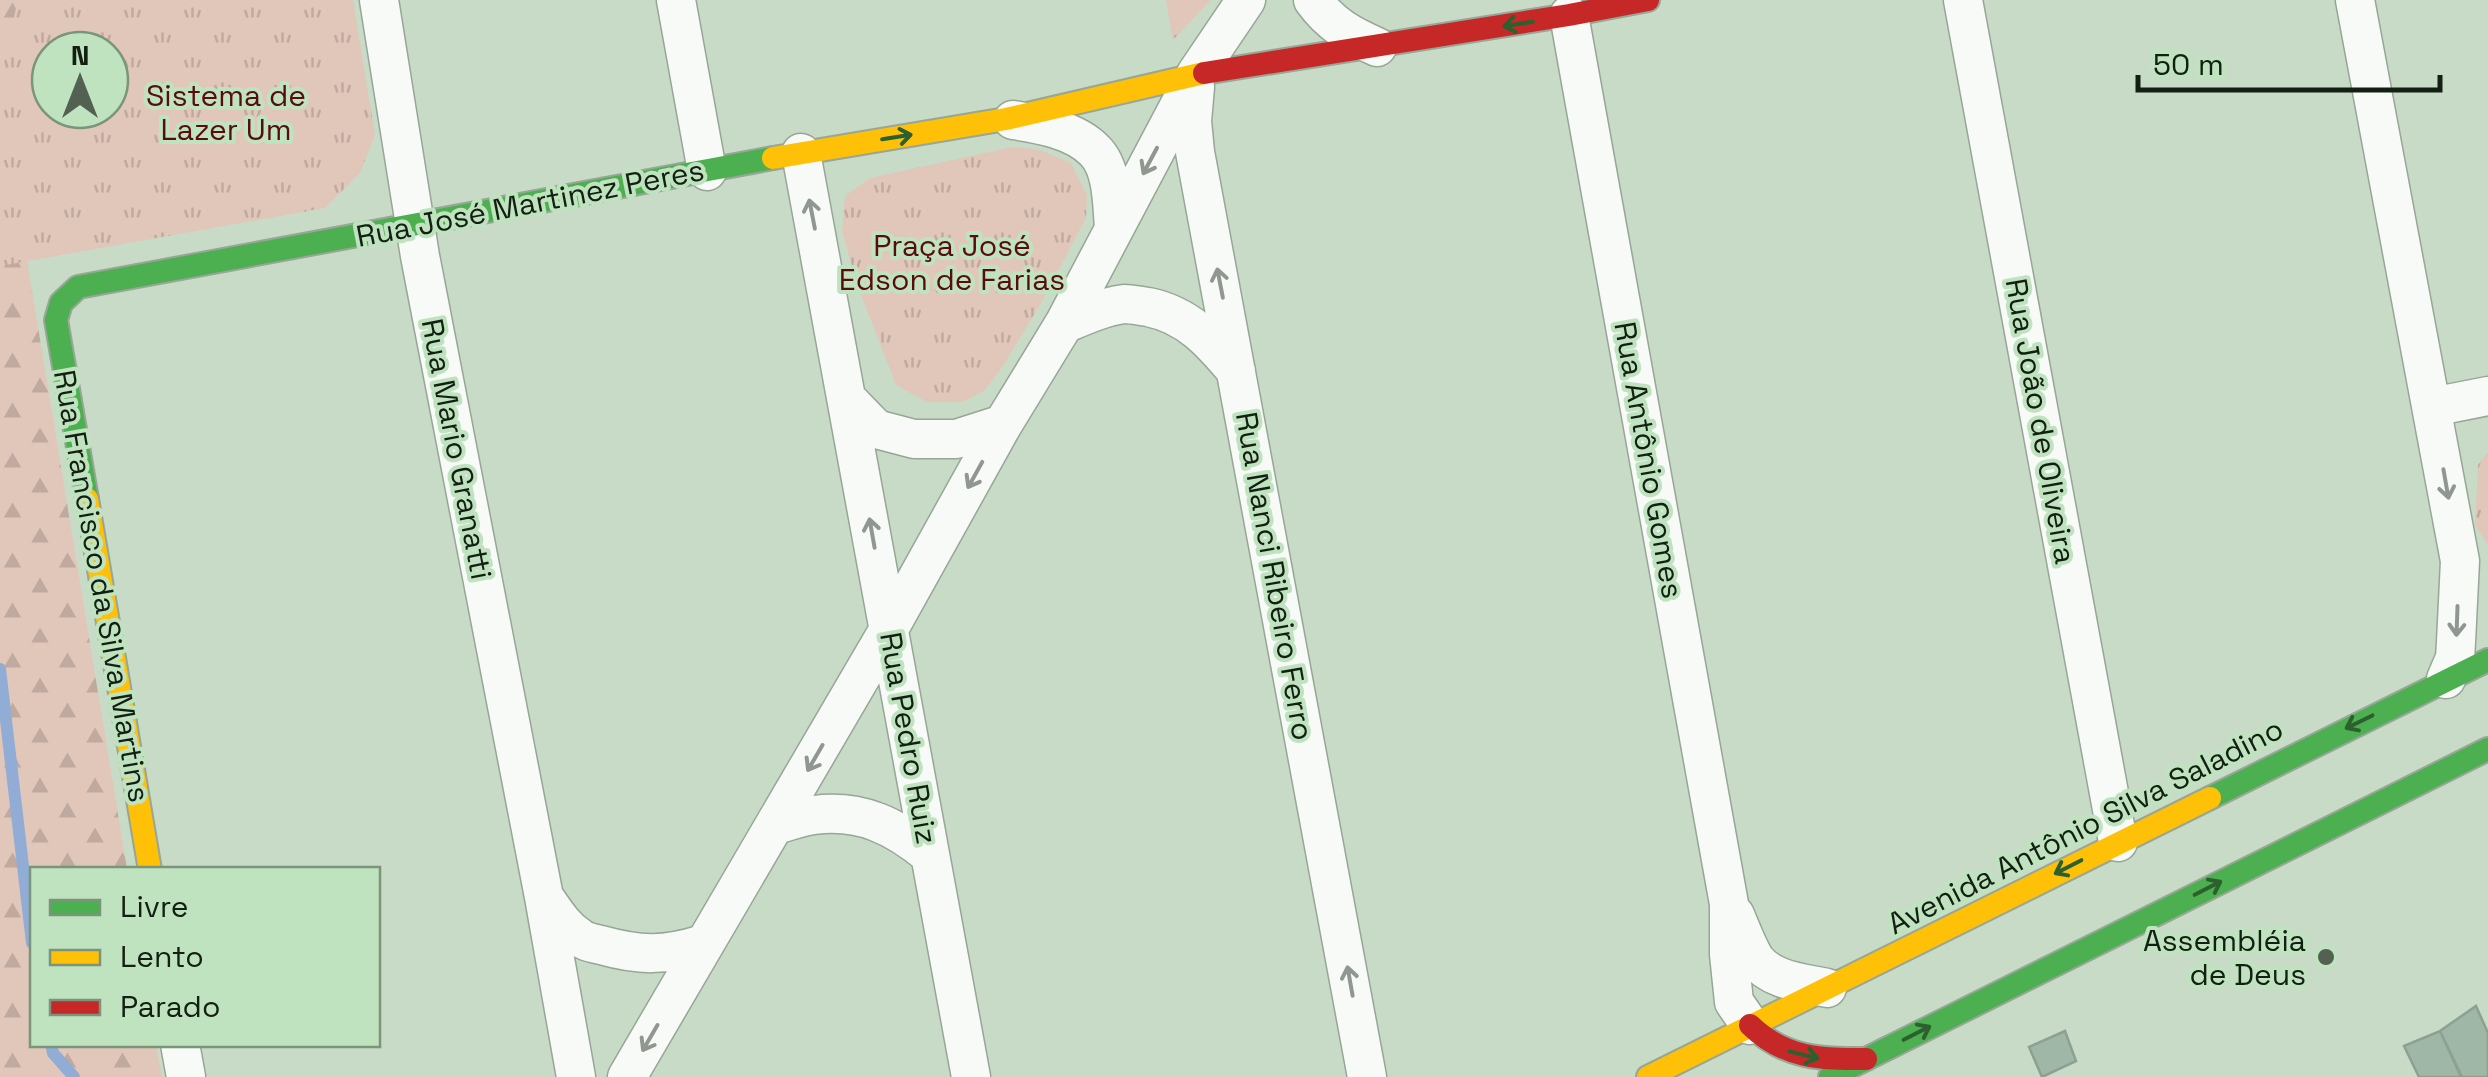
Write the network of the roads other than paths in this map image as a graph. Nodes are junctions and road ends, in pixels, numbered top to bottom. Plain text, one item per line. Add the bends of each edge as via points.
1 (378, 0) edge
2 (676, 0) edge
3 (1246, 0) edge
4 (1314, 0) edge
5 (1648, 0) edge
6 (1964, 0) edge
7 (2355, 0) edge
8 (1569, 15) junction
9 (1377, 47) junction
10 (1196, 74) junction
11 (1006, 119) junction
12 (801, 153) junction
13 (706, 170) junction
14 (414, 225) junction
15 (1114, 228) junction
16 (61, 303) joint
17 (1064, 324) junction
18 (1238, 373) junction
19 (2488, 396) edge
20 (847, 399) junction
21 (2432, 407) junction
22 (1003, 424) junction
23 (2460, 561) junction
24 (2488, 598) edge
25 (889, 629) junction
26 (2488, 660) edge
27 (2446, 679) junction
28 (2488, 749) edge
29 (776, 826) junction
30 (2118, 842) junction
31 (930, 855) junction
32 (149, 867) edge
33 (544, 897) junction
34 (1729, 904) junction
35 (704, 944) junction
36 (1729, 954) junction
37 (1827, 988) junction
38 (1750, 1025) junction
39 (181, 1047) edge
40 (1691, 1054) junction
41 (1861, 1068) edge
42 (186, 1077) edge
43 (576, 1077) edge
44 (627, 1077) edge
45 (971, 1077) edge
46 (1367, 1077) edge
47 (1648, 1077) edge
48 (1830, 1077) edge

1 - 14 street, Rua Mario Granatti
2 - 13 street
3 - 10 street
4 - 9 street via 1342,31
5 - 8 street, Rua José Martinez Peres
6 - 30 street, Rua João de Oliveira
7 - 21 street
8 -> 9 street, Rua José Martinez Peres
8 - 34 street, Rua Antônio Gomes
9 - 10 street, Rua José Martinez Peres
10 - 11 street, Rua José Martinez Peres
10 -> 15 street
18 -> 10 street, Rua Nanci Ribeiro Ferro via 1195,152
12 -> 11 street, Rua José Martinez Peres
11 - 15 street, Rua José Martinez Peres via 1058,130 1096,152 1111,193
12 - 13 street, Rua José Martinez Peres
20 -> 12 street, Rua Pedro Ruiz
13 - 14 street, Rua José Martinez Peres
14 - 16 street, Rua José Martinez Peres via 78,288
14 - 33 street, Rua Mario Granatti
15 - 17 street
16 - 32 street, Rua Francisco da Silva Martins via 56,320
17 - 18 street via 1129,304 1161,310 1210,340
17 - 22 street
46 -> 18 street, Rua Nanci Ribeiro Ferro
19 - 21 street
20 - 22 street via 876,429 914,438 956,438
25 -> 20 street, Rua Pedro Ruiz
21 -> 23 street
22 -> 25 street
23 - 24 street
23 -> 27 street via 2456,642
25 -> 29 street
25 - 31 street, Rua Pedro Ruiz
26 - 27 street, Avenida Antônio Silva Saladino
27 -> 30 street, Avenida Antônio Silva Saladino
41 -> 28 street
29 - 31 street via 812,815 880,821
29 - 35 street
30 -> 37 street, Avenida Antônio Silva Saladino
31 - 45 street, Rua Pedro Ruiz
33 - 35 street, Rua Mario Granatti via 581,940 653,954
33 - 43 street, Rua Mario Granatti
34 - 36 street, Rua Antônio Gomes
34 - 37 street, Rua Antônio Gomes via 1762,966
35 -> 44 street
36 - 38 street, Rua Antônio Gomes via 1734,1002
36 - 40 street, Rua Antônio Gomes via 1708,1024
37 - 38 street, Avenida Antônio Silva Saladino
38 - 40 street, Avenida Antônio Silva Saladino
38 -> 41 street via 1794,1054
39 - 42 street
40 - 47 street, Avenida Antônio Silva Saladino
41 - 48 street

